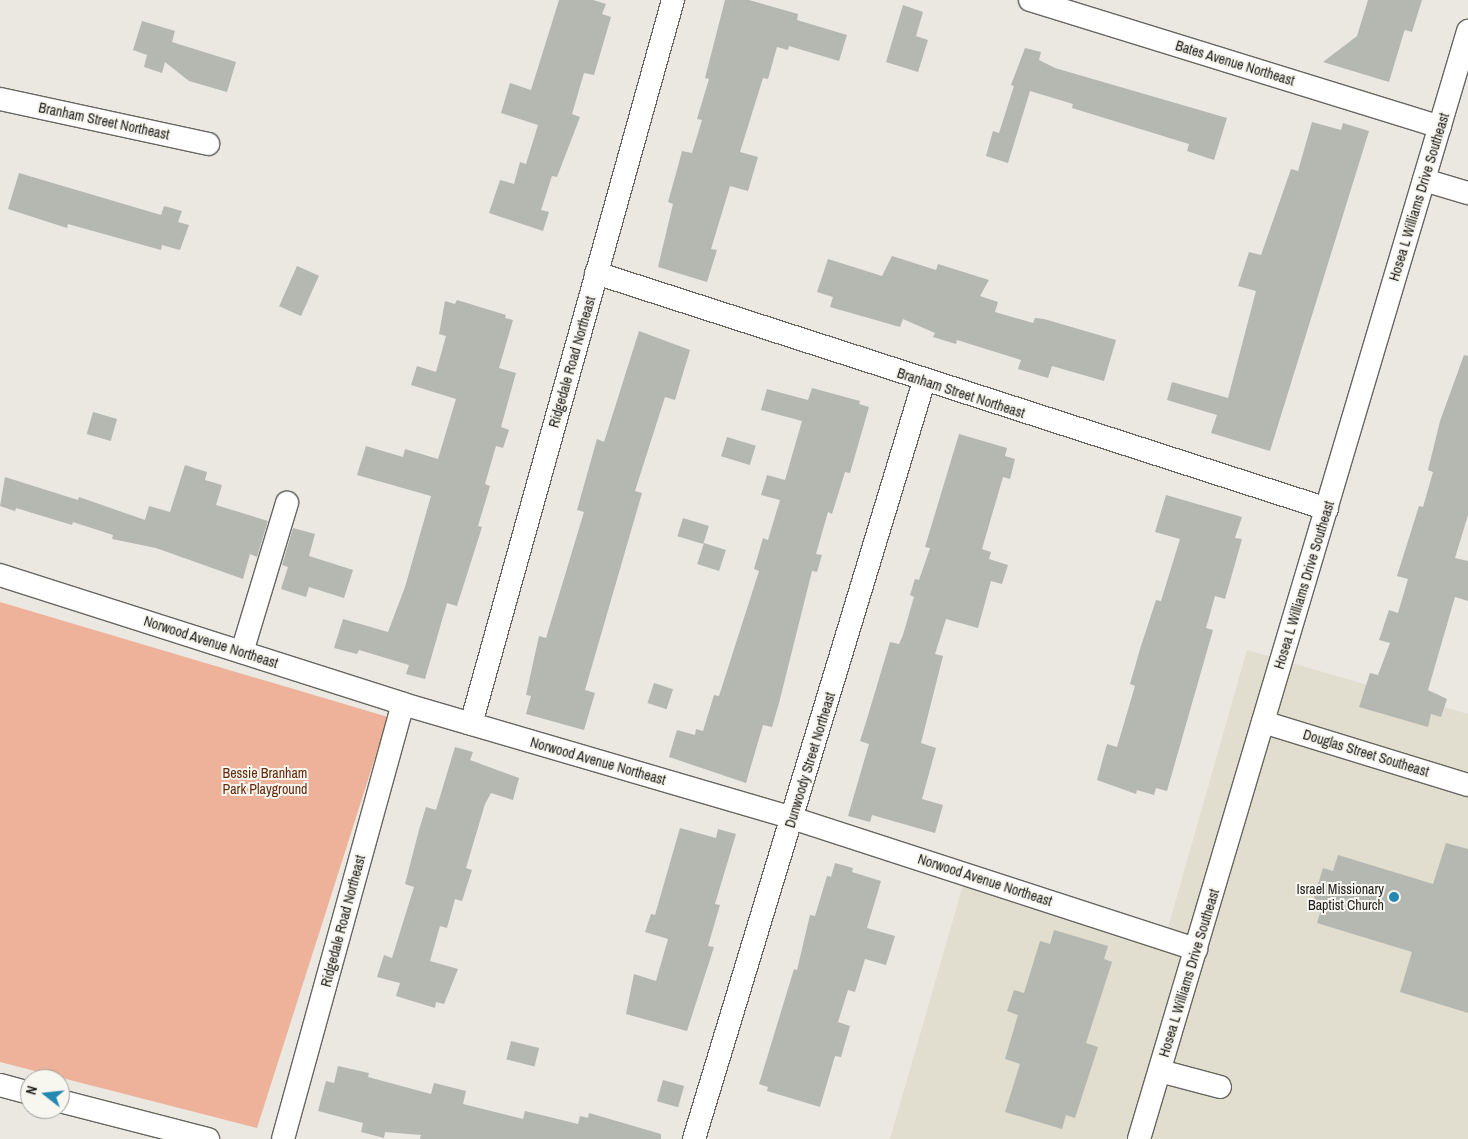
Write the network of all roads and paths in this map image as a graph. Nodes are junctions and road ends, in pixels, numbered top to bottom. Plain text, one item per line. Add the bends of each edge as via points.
1 (673, 0) edge
2 (1030, 0) edge
3 (1468, 31) edge
4 (0, 99) edge
5 (1440, 127) junction
6 (208, 144) dead end
7 (1424, 180) junction
8 (1468, 193) edge
9 (596, 273) junction
10 (924, 381) junction
11 (287, 503) dead end
12 (1327, 509) junction
13 (0, 575) edge
14 (242, 652) junction
15 (403, 704) junction
16 (1263, 722) junction
17 (471, 724) junction
18 (1468, 785) edge
19 (792, 818) junction
20 (1196, 949) junction
21 (1160, 1070) junction
22 (0, 1085) edge
23 (1220, 1087) dead end
24 (20, 1090) edge
25 (70, 1104) edge
26 (208, 1139) edge
27 (283, 1139) edge
28 (694, 1139) edge
29 (1139, 1139) edge

1 - 9 street, Ridgedale Road Northeast
2 - 5 street, Bates Avenue Northeast
3 - 5 street, Hosea L Williams Drive Southeast
4 - 6 street, Branham Street Northeast
5 - 7 street, Hosea L Williams Drive Southeast
7 - 8 street
7 - 12 street, Hosea L Williams Drive Southeast
9 - 10 street, Branham Street Northeast
9 - 17 street, Ridgedale Road Northeast
10 - 12 street, Branham Street Northeast
10 - 19 street, Dunwoody Street Northeast
11 - 14 street
12 - 16 street, Hosea L Williams Drive Southeast
13 - 14 street, Norwood Avenue Northeast
14 - 15 street, Norwood Avenue Northeast
15 - 17 street, Norwood Avenue Northeast
15 - 27 street, Ridgedale Road Northeast
16 - 18 street, Douglas Street Southeast
16 - 20 street, Hosea L Williams Drive Southeast
17 - 19 street, Norwood Avenue Northeast
19 - 20 street, Norwood Avenue Northeast
19 - 28 street, Dunwoody Street Northeast
20 - 21 street, Hosea L Williams Drive Southeast
21 - 23 street
21 - 29 street, Hosea L Williams Drive Southeast
22 - 24 street
25 - 26 street

